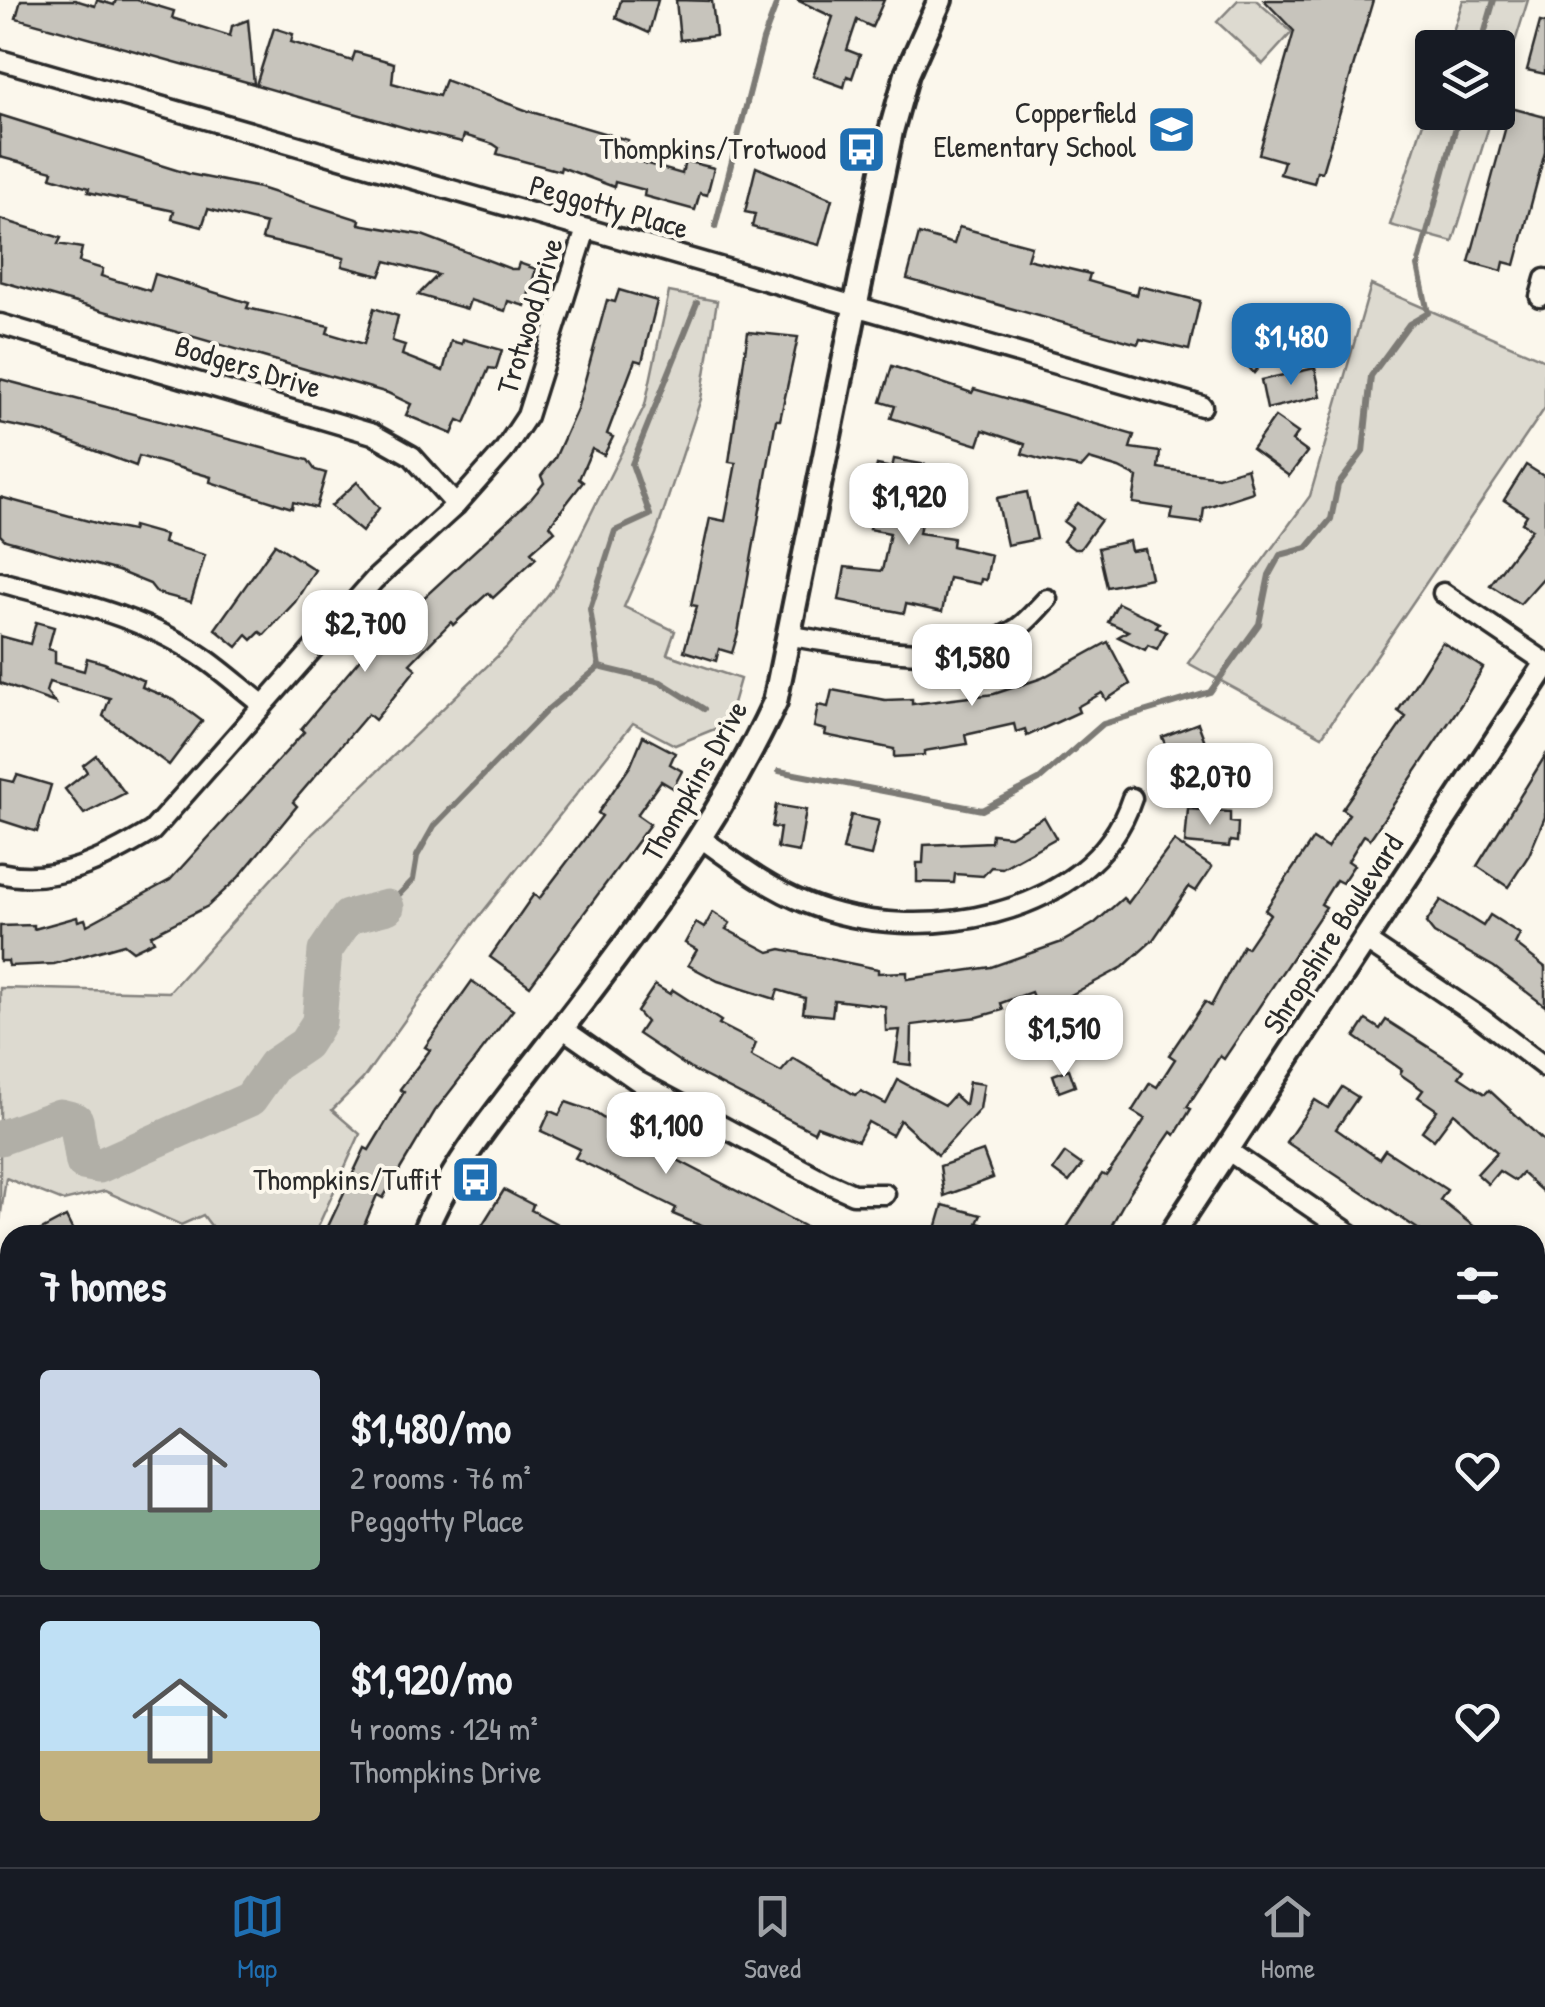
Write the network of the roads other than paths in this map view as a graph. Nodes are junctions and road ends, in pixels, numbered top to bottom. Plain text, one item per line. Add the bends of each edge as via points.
1 (940, 0) edge
2 (0, 60) edge
3 (586, 229) junction
4 (1545, 279) edge
5 (1540, 298) dead end
6 (854, 308) junction
7 (0, 324) edge
8 (1202, 406) dead end
9 (456, 505) junction
10 (0, 582) edge
11 (1443, 593) dead end
12 (1047, 599) dead end
13 (792, 636) junction
14 (1545, 664) edge
15 (262, 704) junction
16 (1132, 798) dead end
17 (702, 839) junction
18 (0, 872) edge
19 (1364, 940) junction
20 (562, 1028) junction
21 (1545, 1068) edge
22 (1227, 1150) junction
23 (885, 1194) dead end
24 (428, 1225) edge
25 (1178, 1225) edge
26 (1337, 1225) edge

1 - 6 street, Thompkins Drive via 901,93
2 - 3 street, Peggotty Place
3 - 6 street, Peggotty Place
3 - 9 street, Trotwood Drive via 527,416
4 - 5 street
6 - 8 street, Peggotty Place
6 - 13 street, Thompkins Drive
7 - 9 street, Bodgers Drive via 374,434 412,456
9 - 15 street, Trotwood Drive via 374,580
10 - 15 street via 109,611 153,631 205,659
11 - 14 street
12 - 13 street via 1015,630 970,648 925,653
13 - 17 street, Thompkins Drive via 775,702
14 - 19 street, Shropshire Boulevard
15 - 18 street, Trotwood Drive via 152,831 109,858 52,874
16 - 17 street via 1122,830 1102,855 1015,908 966,922 909,922 810,905
17 - 20 street, Thompkins Drive
19 - 21 street
19 - 22 street, Shropshire Boulevard
20 - 23 street via 639,1082 826,1182 853,1194
20 - 24 street, Thompkins Drive via 452,1176
22 - 25 street, Shropshire Boulevard
22 - 26 street

